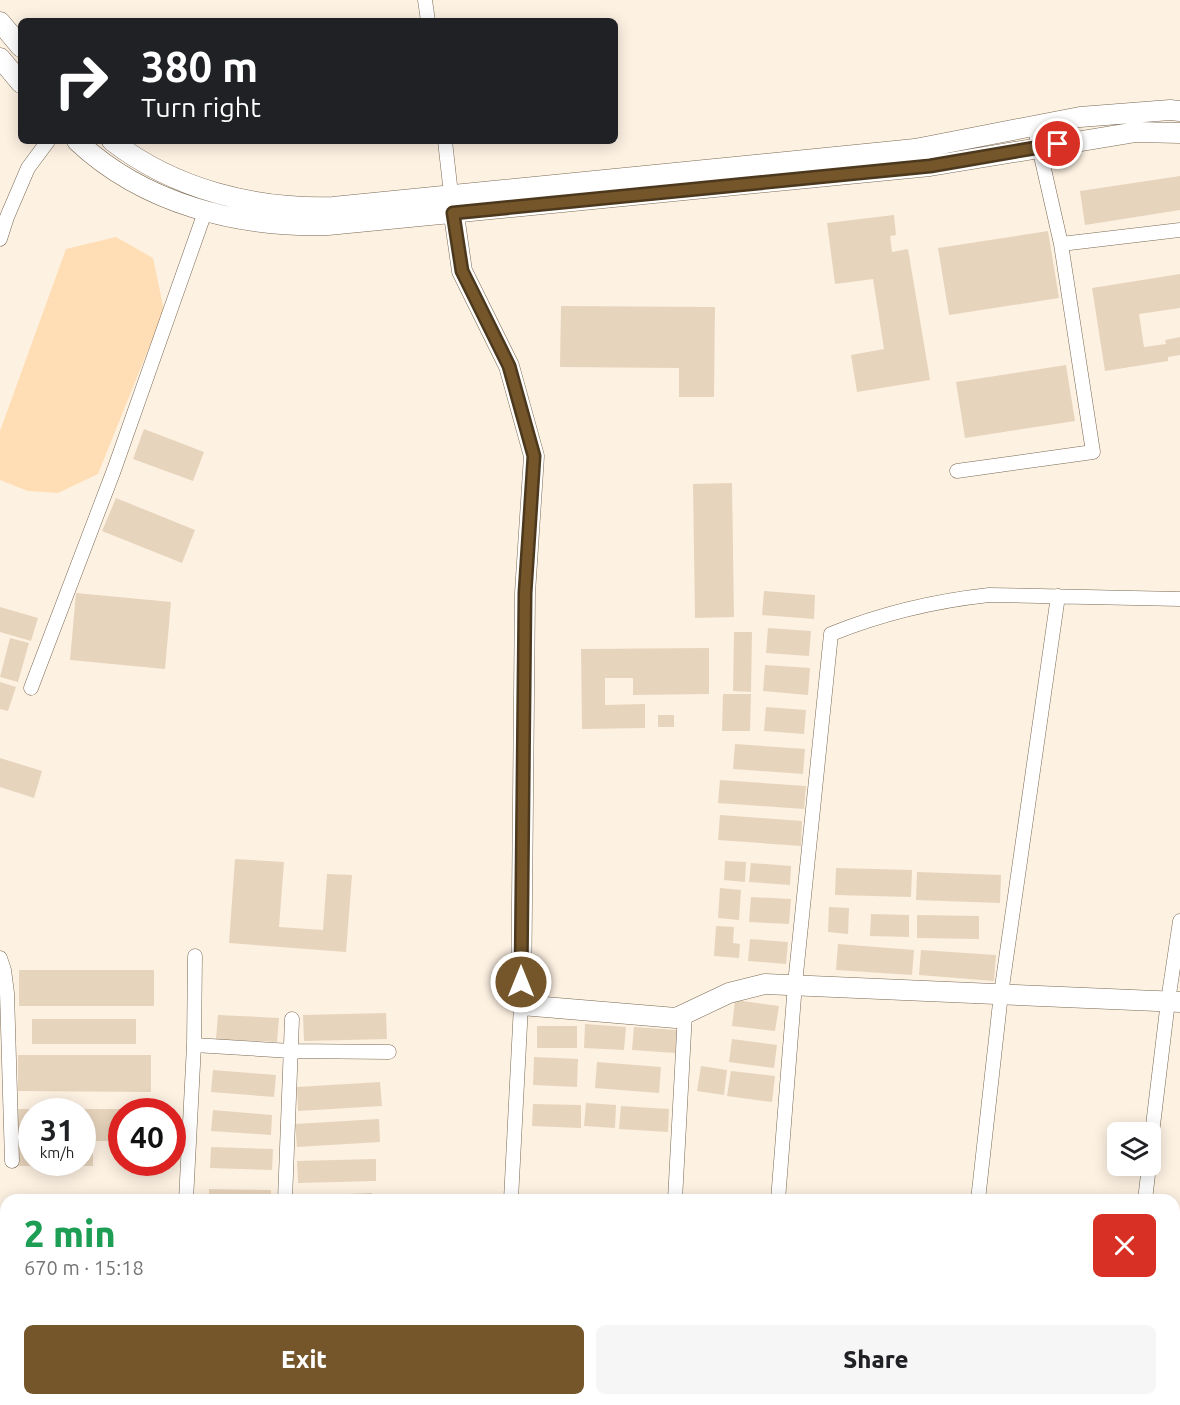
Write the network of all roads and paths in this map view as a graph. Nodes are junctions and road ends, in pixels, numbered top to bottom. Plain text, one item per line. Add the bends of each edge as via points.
1 (424, 0) edge
2 (427, 18) edge
3 (0, 22) edge
4 (18, 43) edge
5 (0, 58) edge
6 (18, 79) edge
7 (1180, 111) edge
8 (1034, 125) junction
9 (1180, 133) edge
10 (46, 144) edge
11 (81, 144) edge
12 (116, 144) edge
13 (445, 144) edge
14 (1039, 147) junction
15 (452, 203) junction
16 (205, 212) junction
17 (3, 213) edge
18 (1180, 230) edge
19 (0, 239) edge
20 (1061, 244) junction
21 (957, 471) dead end
22 (1058, 596) junction
23 (1180, 599) edge
24 (31, 688) dead end
25 (1180, 921) edge
26 (195, 956) dead end
27 (0, 958) edge
28 (795, 984) junction
29 (1001, 994) junction
30 (1174, 1002) edge
31 (521, 1005) junction
32 (685, 1013) junction
33 (292, 1019) dead end
34 (194, 1045) junction
35 (291, 1050) junction
36 (389, 1052) dead end
37 (1155, 1122) edge
38 (12, 1161) dead end
39 (1148, 1176) edge
40 (186, 1194) edge
41 (285, 1194) edge
42 (511, 1194) edge
43 (675, 1194) edge
44 (778, 1194) edge
45 (979, 1194) edge
46 (1146, 1194) edge

1 - 2 street
3 - 4 main road
5 - 6 main road
7 - 8 main road via 1080,117
8 - 14 street
8 - 15 main road via 915,149
9 - 14 main road via 1136,132
10 - 17 street
11 - 16 main road via 146,188
12 - 15 main road via 183,182 257,203 333,207 416,199
13 - 15 street
14 - 15 main road via 930,166
14 - 20 street
15 - 16 main road via 328,225 301,226
15 - 31 main road via 462,271 509,366 534,456 525,593
16 - 24 street via 114,470
17 - 19 street
18 - 20 street
20 - 21 street via 1093,452
22 - 23 street
22 - 28 street via 958,598 896,611 831,634
22 - 29 street
25 - 30 street
26 - 34 street
27 - 38 street via 7,993
28 - 29 main road
28 - 32 main road via 765,984 729,993
28 - 44 street
29 - 30 main road
29 - 45 street
30 - 37 street
31 - 32 main road via 676,1018
31 - 42 street
32 - 43 street
33 - 35 street
34 - 35 street
34 - 40 street
35 - 36 street
35 - 41 street
39 - 46 street

